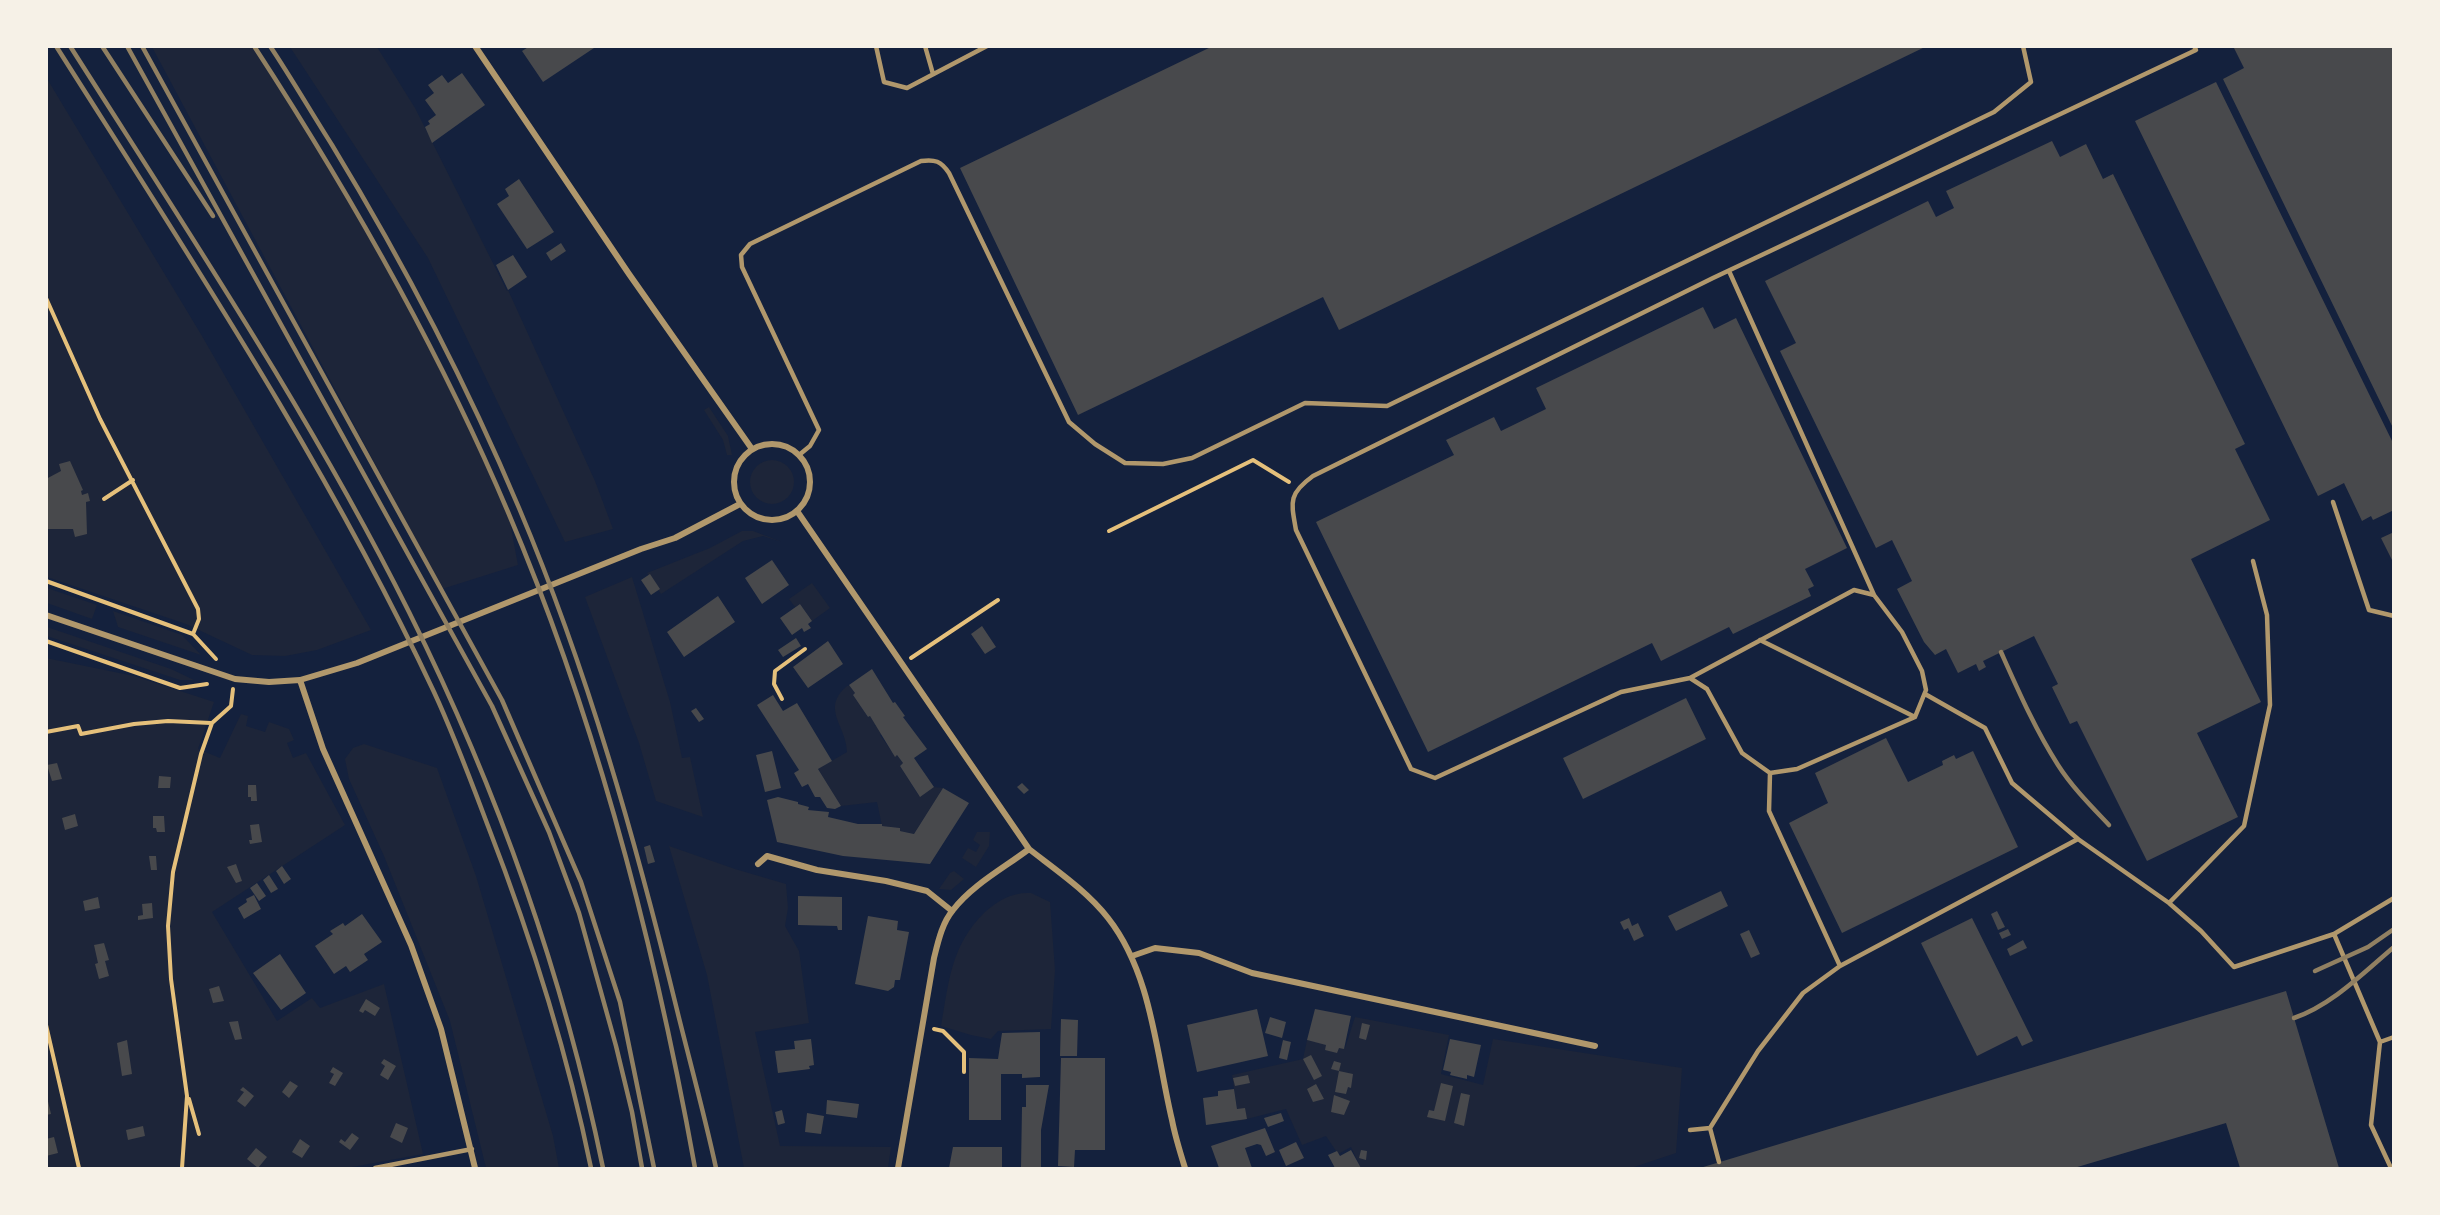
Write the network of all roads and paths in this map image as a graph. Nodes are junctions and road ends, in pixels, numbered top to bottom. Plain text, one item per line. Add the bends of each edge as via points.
1 (475, 46) edge
2 (876, 46) edge
3 (925, 46) edge
4 (2023, 46) edge
5 (2194, 46) edge
6 (985, 47) edge
7 (933, 74) junction
8 (1729, 271) junction
9 (46, 298) edge
10 (752, 449) junction
11 (799, 455) junction
12 (133, 480) junction
13 (1298, 487) junction
14 (104, 499) dead end
15 (2333, 502) dead end
16 (740, 504) junction
17 (797, 511) junction
18 (1109, 531) dead end
19 (2253, 561) dead end
20 (46, 581) edge
21 (1874, 595) junction
22 (998, 600) dead end
23 (46, 615) edge
24 (2394, 616) edge
25 (1761, 640) junction
26 (46, 641) edge
27 (805, 649) dead end
28 (903, 663) junction
29 (1690, 678) junction
30 (235, 679) junction
31 (300, 680) junction
32 (180, 688) dead end
33 (1925, 694) junction
34 (782, 699) dead end
35 (1915, 717) junction
36 (212, 723) junction
37 (46, 732) edge
38 (1770, 773) junction
39 (2078, 839) junction
40 (1029, 849) junction
41 (758, 864) dead end
42 (2394, 898) edge
43 (2169, 903) junction
44 (952, 911) junction
45 (2334, 934) junction
46 (1132, 956) junction
47 (1840, 966) junction
48 (46, 1025) edge
49 (922, 1026) junction
50 (2394, 1037) edge
51 (2380, 1042) junction
52 (1595, 1046) dead end
53 (964, 1072) dead end
54 (187, 1096) junction
55 (1710, 1128) junction
56 (1690, 1130) dead end
57 (199, 1134) dead end
58 (472, 1149) junction
59 (1719, 1162) dead end
60 (79, 1168) edge
61 (182, 1168) edge
62 (375, 1168) edge
63 (475, 1168) edge
64 (898, 1168) edge
65 (1185, 1168) edge
66 (2391, 1168) edge

1 - 10 street
2 - 7 lane via 884,82 907,88
3 - 7 lane
4 - 11 lane via 2031,82 1994,112 1387,406 1305,403 1191,458 1163,464 1125,463 1069,422 949,174 933,159 921,161 750,244 741,255 742,267 819,430
5 - 8 lane via 2196,50
6 - 7 lane
8 - 13 lane via 1313,476
8 - 21 lane
9 - 12 path via 100,419
10 - 11 street via 777,444
10 - 16 street via 743,456 733,480
11 - 17 street via 810,477 806,501
12 - 14 path
12 - 20 path via 198,609 193,634
13 - 18 path via 1253,460
13 - 29 lane via 1291,504 1296,530 1411,769 1435,778 1622,692
15 - 24 lane via 2370,610
16 - 17 street via 756,518 768,521 789,517
16 - 31 street via 675,538 357,663
17 - 28 street
19 - 43 lane via 2267,615 2270,705 2244,826
21 - 25 lane via 1854,590
21 - 33 lane via 1902,632 1922,671
22 - 28 path
23 - 30 street
25 - 29 lane
25 - 35 lane
26 - 32 path
27 - 34 path via 775,671 774,684
28 - 40 street
29 - 38 lane via 1707,689 1742,753
30 - 31 street
30 - 36 path via 231,705
31 - 58 street via 323,749 411,945 441,1029
33 - 35 lane
33 - 39 lane via 1985,728 2012,783
35 - 38 lane via 1797,769
36 - 37 path via 134,724 81,735 78,726
36 - 54 path via 173,872 168,926
38 - 47 lane via 1769,812
39 - 43 lane
39 - 47 lane
40 - 44 street
40 - 46 street via 1108,917
41 - 44 street via 767,856 817,870 886,881 927,891
42 - 45 lane
43 - 45 lane via 2234,967
44 - 49 street via 934,958
45 - 51 lane
46 - 52 street via 1155,948 1199,953 1252,973
46 - 65 street
47 - 55 lane via 1803,993 1758,1051
48 - 60 path
49 - 53 path via 943,1031 963,1052
49 - 64 street
50 - 51 lane
51 - 66 lane via 2371,1125
54 - 57 path
54 - 61 path
55 - 56 lane
55 - 59 lane
58 - 62 lane
58 - 63 street

